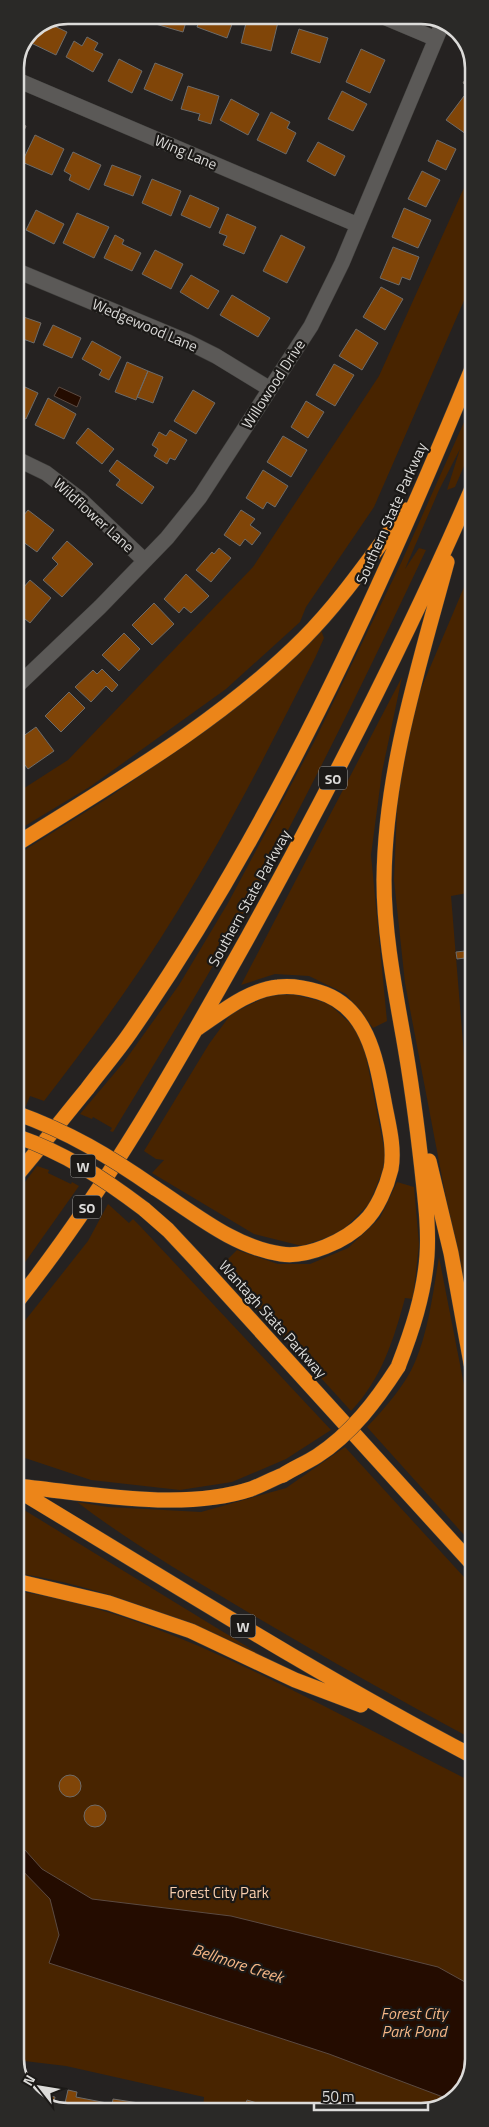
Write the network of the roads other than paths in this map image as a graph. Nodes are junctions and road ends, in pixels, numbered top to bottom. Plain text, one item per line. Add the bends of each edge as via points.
1 (400, 24) edge
2 (440, 28) edge
3 (436, 39) junction
4 (24, 83) edge
5 (358, 226) junction
6 (24, 274) edge
7 (465, 385) edge
8 (270, 389) junction
9 (24, 462) edge
10 (423, 487) junction
11 (465, 505) edge
12 (458, 522) junction
13 (144, 560) junction
14 (24, 679) edge
15 (24, 839) edge
16 (197, 1029) junction
17 (414, 1103) junction
18 (24, 1115) edge
19 (24, 1139) edge
20 (24, 1166) edge
21 (24, 1294) edge
22 (465, 1330) edge
23 (24, 1488) edge
24 (24, 1492) edge
25 (465, 1556) edge
26 (24, 1583) edge
27 (405, 1721) junction
28 (465, 1752) edge

1 - 3 street
2 - 3 street, Willowood Drive
3 - 5 street, Willowood Drive
4 - 5 street, Wing Lane
5 - 8 street, Willowood Drive via 311,326
6 - 8 street, Wedgewood Lane via 188,342
7 - 10 highway, Southern State Parkway
8 - 13 street, Willowood Drive via 200,497 167,538
9 - 13 street, Wildflower Lane via 46,473 80,498
10 - 15 highway via 336,602 305,637 264,675 158,753
10 - 20 highway, Southern State Parkway via 336,672 223,889 129,1036
11 - 12 highway, Southern State Parkway / SO
12 - 16 highway, Southern State Parkway / SO via 346,753
12 - 17 highway via 401,735 386,837 387,931
13 - 14 street, Willowood Drive
16 - 18 highway, bridge via 249,995 278,987 304,987 331,995 353,1012 369,1037 391,1138 391,1168 382,1196 365,1222 339,1241 314,1251 284,1254 254,1249 225,1234 111,1157
16 - 21 highway, Southern State Parkway / SO via 114,1166
17 - 22 highway via 451,1253
17 - 23 highway, bridge via 427,1217 427,1257 421,1300 398,1367 376,1401 349,1430 318,1455 282,1475 251,1489 215,1497 146,1500
19 - 25 highway, Wantagh State Parkway / W, bridge via 69,1158 103,1178 168,1230
24 - 27 highway, W via 304,1664
26 - 27 highway via 109,1603 191,1631 295,1680
27 - 28 highway, W

